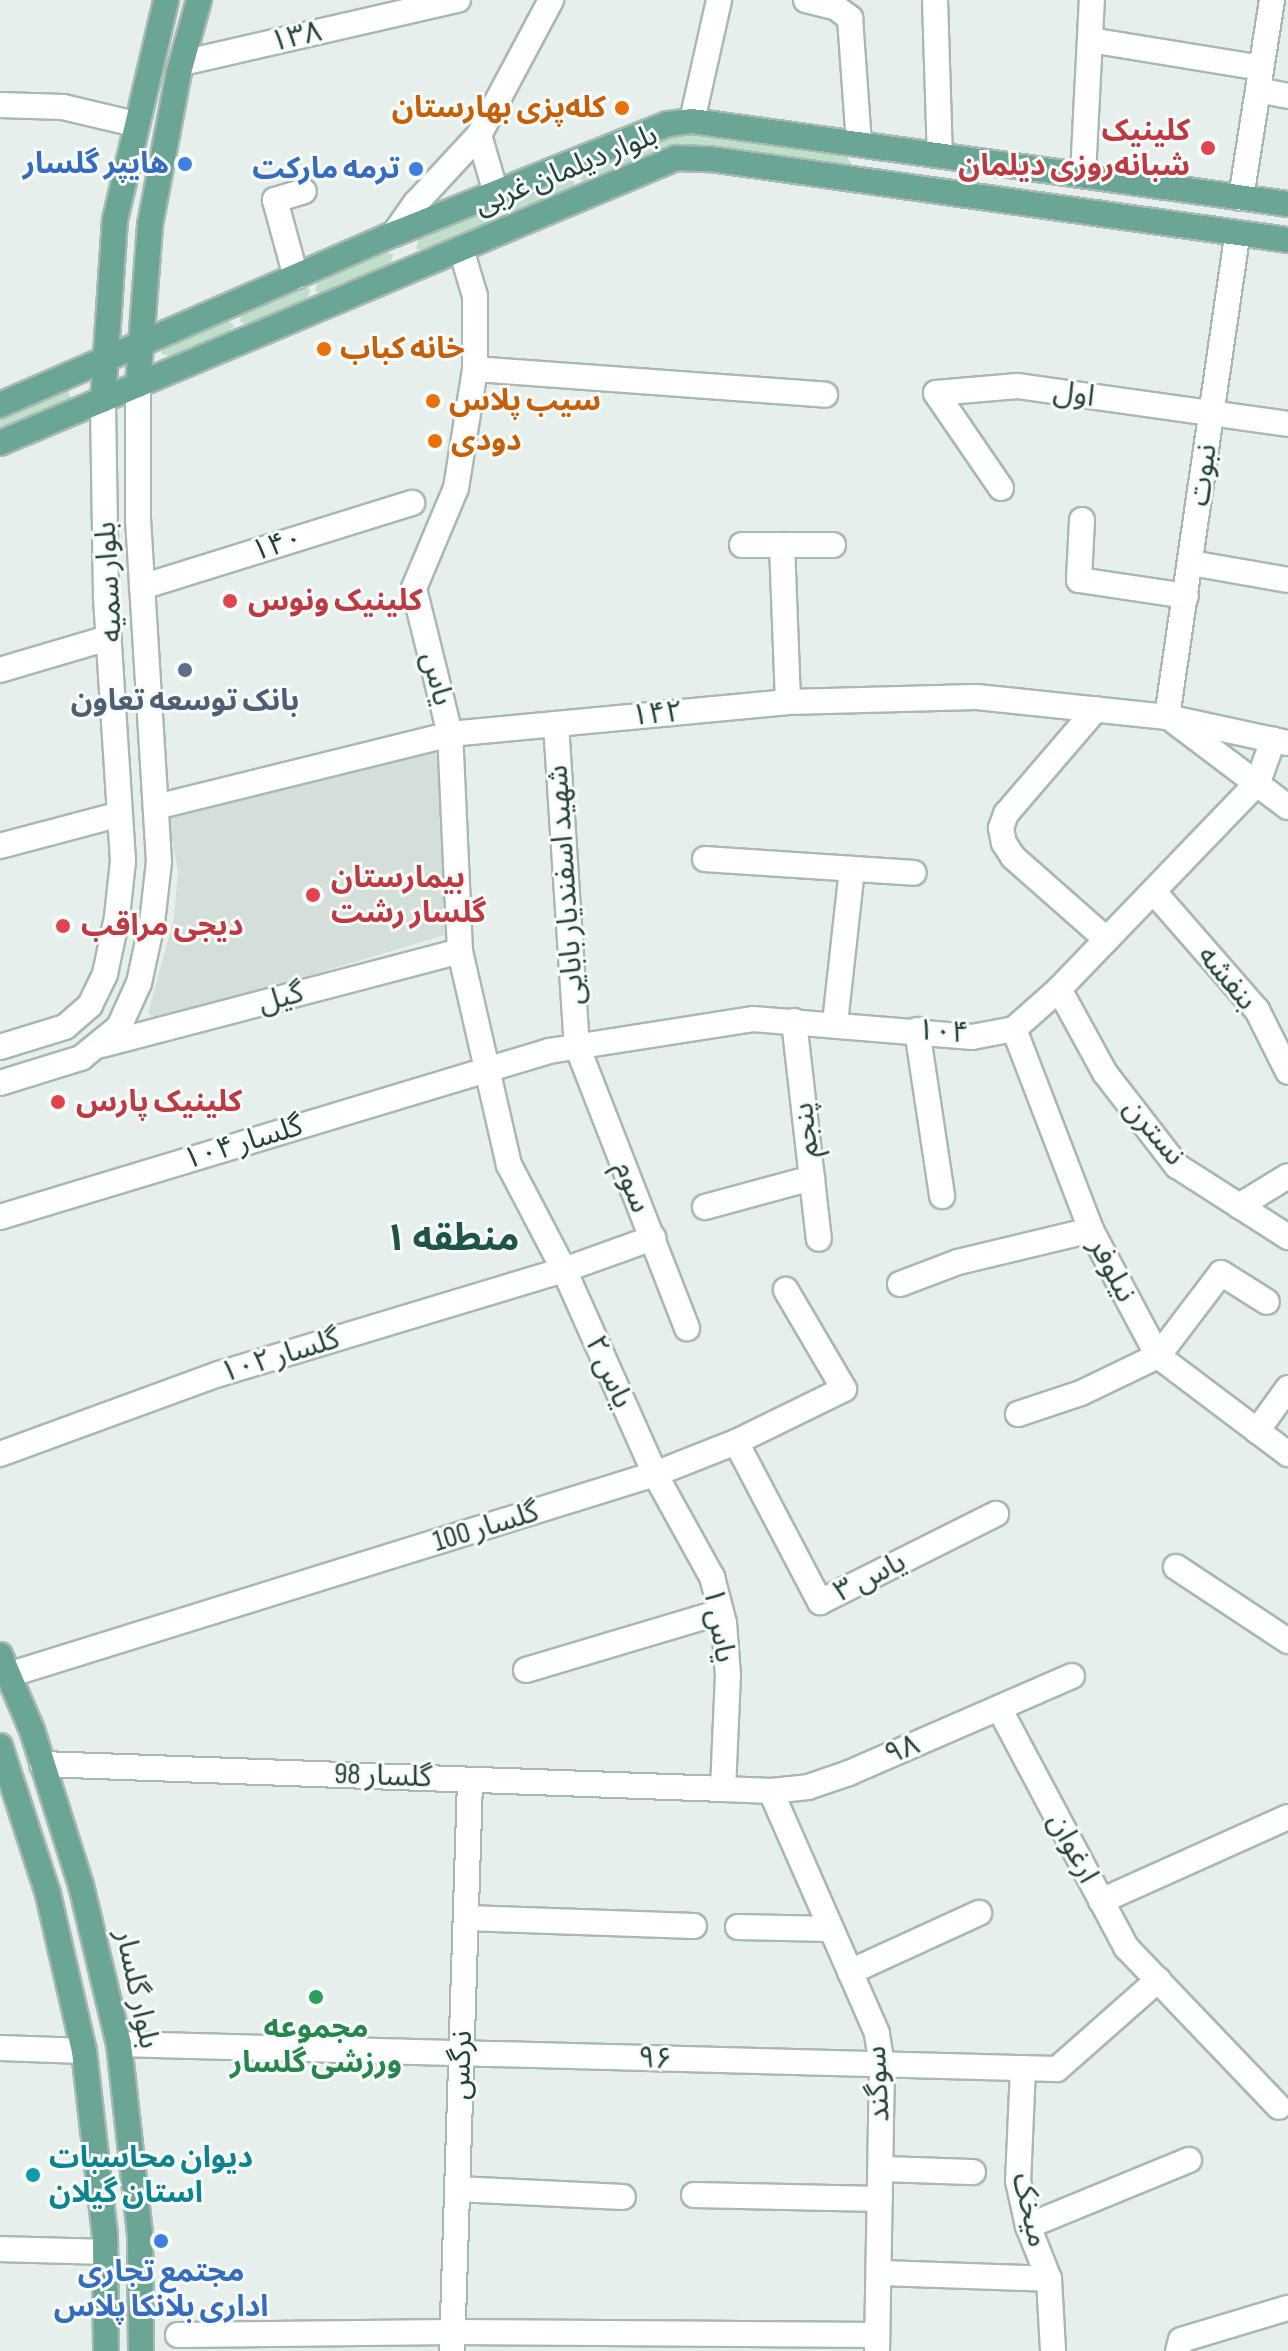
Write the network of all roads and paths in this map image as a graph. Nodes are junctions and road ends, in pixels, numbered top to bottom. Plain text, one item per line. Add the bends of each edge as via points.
1 (166, 0) edge
2 (199, 0) edge
3 (458, 0) edge
4 (551, 0) edge
5 (719, 0) edge
6 (806, 0) edge
7 (935, 0) edge
8 (1092, 0) edge
9 (1272, 0) edge
10 (1090, 40) junction
11 (182, 63) junction
12 (1260, 79) junction
13 (1288, 96) edge
14 (0, 105) edge
15 (692, 121) junction
16 (135, 124) junction
17 (479, 135) junction
18 (859, 144) junction
19 (940, 155) junction
20 (1083, 175) junction
21 (304, 191) dead end
22 (496, 193) junction
23 (1241, 198) junction
24 (1288, 204) edge
25 (1238, 233) junction
26 (394, 234) junction
27 (1288, 240) edge
28 (461, 249) junction
29 (410, 270) junction
30 (296, 277) junction
31 (139, 346) junction
32 (103, 361) junction
33 (475, 369) junction
34 (138, 385) junction
35 (825, 395) dead end
36 (103, 400) junction
37 (0, 405) edge
38 (1212, 414) junction
39 (1288, 424) edge
40 (0, 443) edge
41 (1001, 488) dead end
42 (412, 503) dead end
43 (1082, 520) dead end
44 (742, 545) dead end
45 (782, 545) junction
46 (833, 545) dead end
47 (1191, 563) junction
48 (1288, 580) edge
49 (142, 587) junction
50 (1186, 596) junction
51 (143, 635) junction
52 (108, 638) junction
53 (0, 670) edge
54 (788, 702) junction
55 (1096, 709) junction
56 (1167, 717) junction
57 (556, 724) junction
58 (450, 734) junction
59 (1281, 742) edge
60 (1258, 782) junction
61 (156, 807) junction
62 (1288, 807) edge
63 (120, 814) junction
64 (0, 846) edge
65 (705, 859) dead end
66 (852, 869) junction
67 (914, 873) dead end
68 (1154, 892) junction
69 (1107, 940) junction
70 (460, 951) junction
71 (1059, 989) junction
72 (794, 1021) junction
73 (835, 1023) junction
74 (1014, 1029) junction
75 (917, 1030) junction
76 (102, 1045) junction
77 (577, 1046) junction
78 (0, 1047) edge
79 (485, 1070) junction
80 (1288, 1072) edge
81 (0, 1083) edge
82 (1288, 1176) edge
83 (812, 1178) junction
84 (942, 1196) dead end
85 (1239, 1206) junction
86 (705, 1207) dead end
87 (0, 1217) edge
88 (1091, 1230) junction
89 (1288, 1237) edge
90 (653, 1238) junction
91 (819, 1239) dead end
92 (564, 1270) junction
93 (900, 1284) dead end
94 (786, 1290) dead end
95 (1267, 1302) dead end
96 (687, 1328) dead end
97 (1158, 1356) junction
98 (1288, 1388) edge
99 (1018, 1414) dead end
100 (1257, 1431) junction
101 (736, 1442) junction
102 (0, 1454) edge
103 (1288, 1454) edge
104 (655, 1474) junction
105 (996, 1514) dead end
106 (1176, 1567) dead end
107 (721, 1612) junction
108 (1288, 1641) edge
109 (4, 1665) edge
110 (526, 1670) dead end
111 (1072, 1676) dead end
112 (999, 1708) junction
113 (0, 1746) edge
114 (42, 1764) junction
115 (470, 1780) junction
116 (723, 1789) junction
117 (771, 1791) junction
118 (1288, 1817) edge
119 (1101, 1901) junction
120 (979, 1913) dead end
121 (466, 1918) junction
122 (694, 1926) dead end
123 (738, 1927) dead end
124 (831, 1929) junction
125 (850, 1972) junction
126 (1158, 1980) junction
127 (119, 2044) junction
128 (0, 2048) edge
129 (84, 2051) junction
130 (462, 2053) junction
131 (882, 2066) junction
132 (1023, 2068) junction
133 (1279, 2107) dead end
134 (1189, 2160) dead end
135 (881, 2169) junction
136 (973, 2172) dead end
137 (457, 2189) junction
138 (694, 2195) dead end
139 (623, 2197) dead end
140 (880, 2199) junction
141 (1028, 2226) junction
142 (0, 2249) edge
143 (105, 2252) junction
144 (879, 2273) junction
145 (1049, 2279) junction
146 (1288, 2308) edge
147 (178, 2335) dead end
148 (452, 2342) edge
149 (877, 2343) edge
150 (106, 2351) edge
151 (141, 2351) edge
152 (1053, 2351) edge
153 (1178, 2351) edge

1 - 16 main road, بلوار سمیه
2 - 11 main road, بلوار سمیه
3 - 11 street, ۱۳۸
4 - 17 street
5 - 15 street
6 - 18 street via 835,7 850,18
7 - 19 street
8 - 10 street
9 - 12 street
10 - 12 street
10 - 20 street
11 - 31 main road, بلوار سمیه via 150,225
12 - 13 street
12 - 23 street
14 - 16 street via 63,107
15 - 18 main road, بلوار دیلمان غربی
15 - 22 main road, بلوار دیلمان غربی via 668,124
16 - 32 main road, بلوار سمیه via 115,220
17 - 22 street
17 - 26 street
18 - 19 main road, بلوار دیلمان غربی
19 - 20 main road, بلوار دیلمان غربی
20 - 23 main road, بلوار دیلمان غربی
21 - 30 street via 275,200
22 - 26 main road, بلوار دیلمان غربی
23 - 24 main road, بلوار دیلمان غربی
25 - 27 main road, بلوار دیلمان غربی
25 - 28 main road, بلوار دیلمان غربی via 692,156
25 - 38 street, نبوت
26 - 29 main road
26 - 30 main road, بلوار دیلمان غربی
28 - 29 main road, بلوار دیلمان غربی
28 - 33 street, یاس via 475,296
29 - 34 main road, بلوار دیلمان غربی
30 - 31 main road, بلوار دیلمان غربی
31 - 32 main road, بلوار دیلمان غربی
31 - 34 main road, بلوار سمیه
32 - 36 main road, بلوار سمیه
32 - 37 main road, بلوار دیلمان غربی
33 - 35 street
33 - 58 street, یاس via 456,488 414,588
34 - 36 main road, بلوار دیلمان غربی
34 - 49 street, بلوار سمیه
36 - 40 main road, بلوار دیلمان غربی
36 - 52 street, بلوار سمیه
38 - 39 street, اول
38 - 41 street, اول via 1018,386 936,393
38 - 47 street, نبوت
42 - 49 street, ۱۴۰
43 - 50 street via 1079,580
44 - 45 street
45 - 46 street
45 - 54 street
47 - 48 street
47 - 50 street, نبوت
49 - 51 street, بلوار سمیه
50 - 56 street, نبوت
51 - 52 street
51 - 61 street, بلوار سمیه
52 - 53 street
52 - 63 street, بلوار سمیه
54 - 55 street, ۱۴۲ via 977,697
54 - 57 street, ۱۴۲
55 - 56 street, ۱۴۲
55 - 69 street via 1006,814 1001,828 1013,857
56 - 59 street, ۱۴۲
56 - 60 street
57 - 58 street, ۱۴۲
57 - 77 street, شهید اسفندیار بابایی
58 - 61 street, ۱۴۲
58 - 70 street, یاس
59 - 60 street, ۱۰۴
60 - 62 street
60 - 68 street, ۱۰۴
61 - 63 street, ۱۴۲
61 - 76 street, بلوار سمیه via 159,862 139,983 119,1027
63 - 64 street, ۱۴۲
63 - 78 street, بلوار سمیه via 123,861 117,917 99,991 65,1027
65 - 66 street
66 - 67 street
66 - 73 street
68 - 69 street, ۱۰۴
68 - 80 street, بنفشه via 1257,1010
69 - 71 street, ۱۰۴
70 - 76 street, گیل
70 - 79 street, یاس
71 - 74 street, ۱۰۴
71 - 85 street, نسترن via 1105,1073 1177,1166
72 - 73 street, ۱۰۴
72 - 77 street, ۱۰۴ via 739,1020
72 - 83 street, پنجم
73 - 75 street, ۱۰۴
74 - 75 street, ۱۰۴ via 972,1037
74 - 88 street, نیلوفر
75 - 84 street
76 - 81 street, بلوار سمیه via 70,1063
77 - 79 street, ۱۰۴
77 - 90 street, سوم
79 - 87 street, گلسار ۱۰۴
79 - 92 street, یاس ۲ via 509,1165
82 - 85 street
83 - 86 street
83 - 91 street, پنجم
85 - 89 street, نسترن
88 - 93 street via 958,1262
88 - 97 street, نیلوفر
90 - 92 street, گلسار ۱۰۲
90 - 96 street, سوم
92 - 102 street, گلسار ۱۰۲ via 219,1374
92 - 104 street, یاس ۲
94 - 101 street, گلسار 100 via 844,1389
95 - 97 street via 1221,1273
97 - 99 street via 1081,1393
97 - 100 street, نیلوفر
98 - 100 street
100 - 103 street, نیلوفر
101 - 104 street, گلسار 100
101 - 105 street, یاس ۳ via 820,1602
104 - 107 street, یاس ۱ via 712,1577
104 - 109 street, گلسار 100
106 - 108 street
107 - 110 street
107 - 116 street, یاس ۱ via 728,1676
109 - 114 main road, بلوار گلسار
111 - 112 street, ۹۸
112 - 117 street, ۹۸ via 849,1773 808,1787
112 - 119 street, ارغوان
113 - 129 main road via 48,1894
114 - 115 street, گلسار 98
114 - 127 main road, بلوار گلسار via 81,1885
115 - 116 street, گلسار 98
115 - 121 street, نرگس
116 - 117 street, ۹۸
117 - 124 street, سوگند
118 - 119 street
119 - 126 street, ارغوان via 1126,1947
120 - 125 street
121 - 122 street
121 - 130 street, نرگس
123 - 124 street
124 - 125 street, سوگند
125 - 131 street, سوگند via 877,2033
126 - 132 street, ۹۶ via 1057,2069
126 - 133 street, ارغوان
127 - 130 street, ۹۶
127 - 151 main road, بلوار گلسار via 140,2234
128 - 129 street
129 - 143 main road
130 - 131 street, ۹۶
130 - 137 street, نرگس
131 - 132 street, ۹۶
131 - 135 street, سوگند
132 - 141 street, میخک via 1018,2181
134 - 141 street
135 - 136 street
135 - 140 street, سوگند
137 - 139 street
137 - 148 street, نرگس
138 - 140 street
140 - 144 street, سوگند
141 - 145 street, میخک
142 - 143 street
143 - 150 main road
144 - 145 street
144 - 149 street, سوگند
145 - 152 street, میخک
146 - 153 street via 1181,2340
147 - 148 street
148 - 149 street

